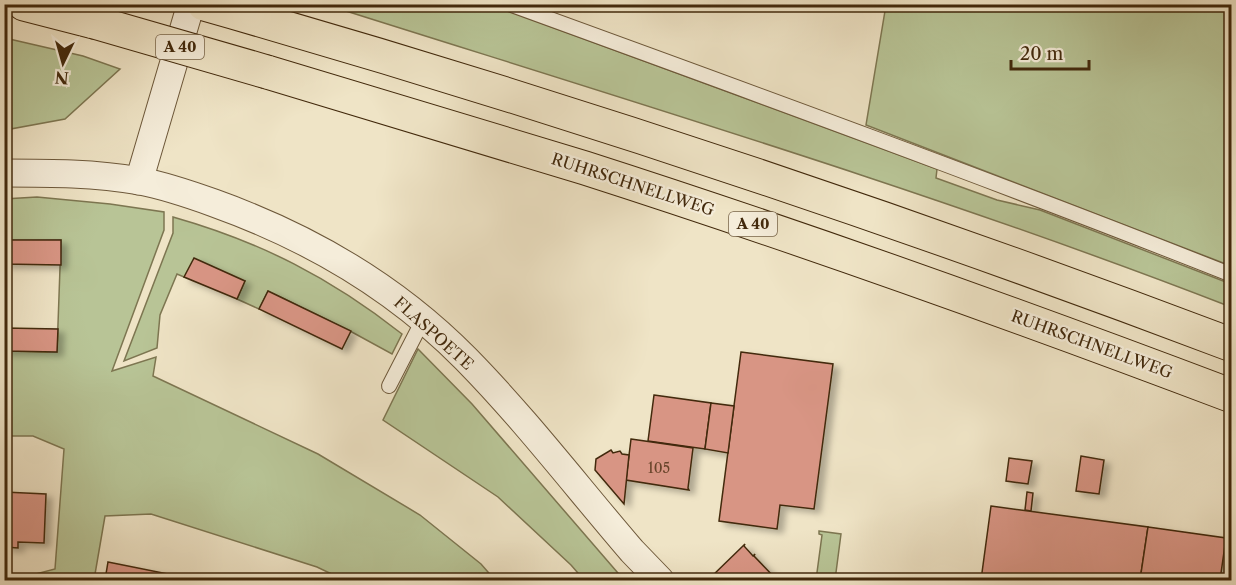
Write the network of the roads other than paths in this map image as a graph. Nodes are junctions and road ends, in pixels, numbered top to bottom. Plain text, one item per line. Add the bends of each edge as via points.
1 (24, 4) edge
2 (191, 4) edge
3 (204, 4) edge
4 (509, 4) edge
5 (4, 173) edge
6 (139, 181) junction
7 (1232, 275) edge
8 (423, 320) junction
9 (1232, 345) edge
10 (388, 386) dead end
11 (1232, 396) edge
12 (660, 580) edge

1 - 11 highway, RUHRSCHNELLWEG / A 40, bridge via 564,162 903,275
2 - 6 street
3 - 9 highway via 751,172
4 - 7 lane via 1070,211
5 - 6 street, FLASPOETE via 72,173
6 - 8 street, FLASPOETE via 172,188 285,231 344,262
8 - 10 lane
8 - 12 street, FLASPOETE via 474,369

